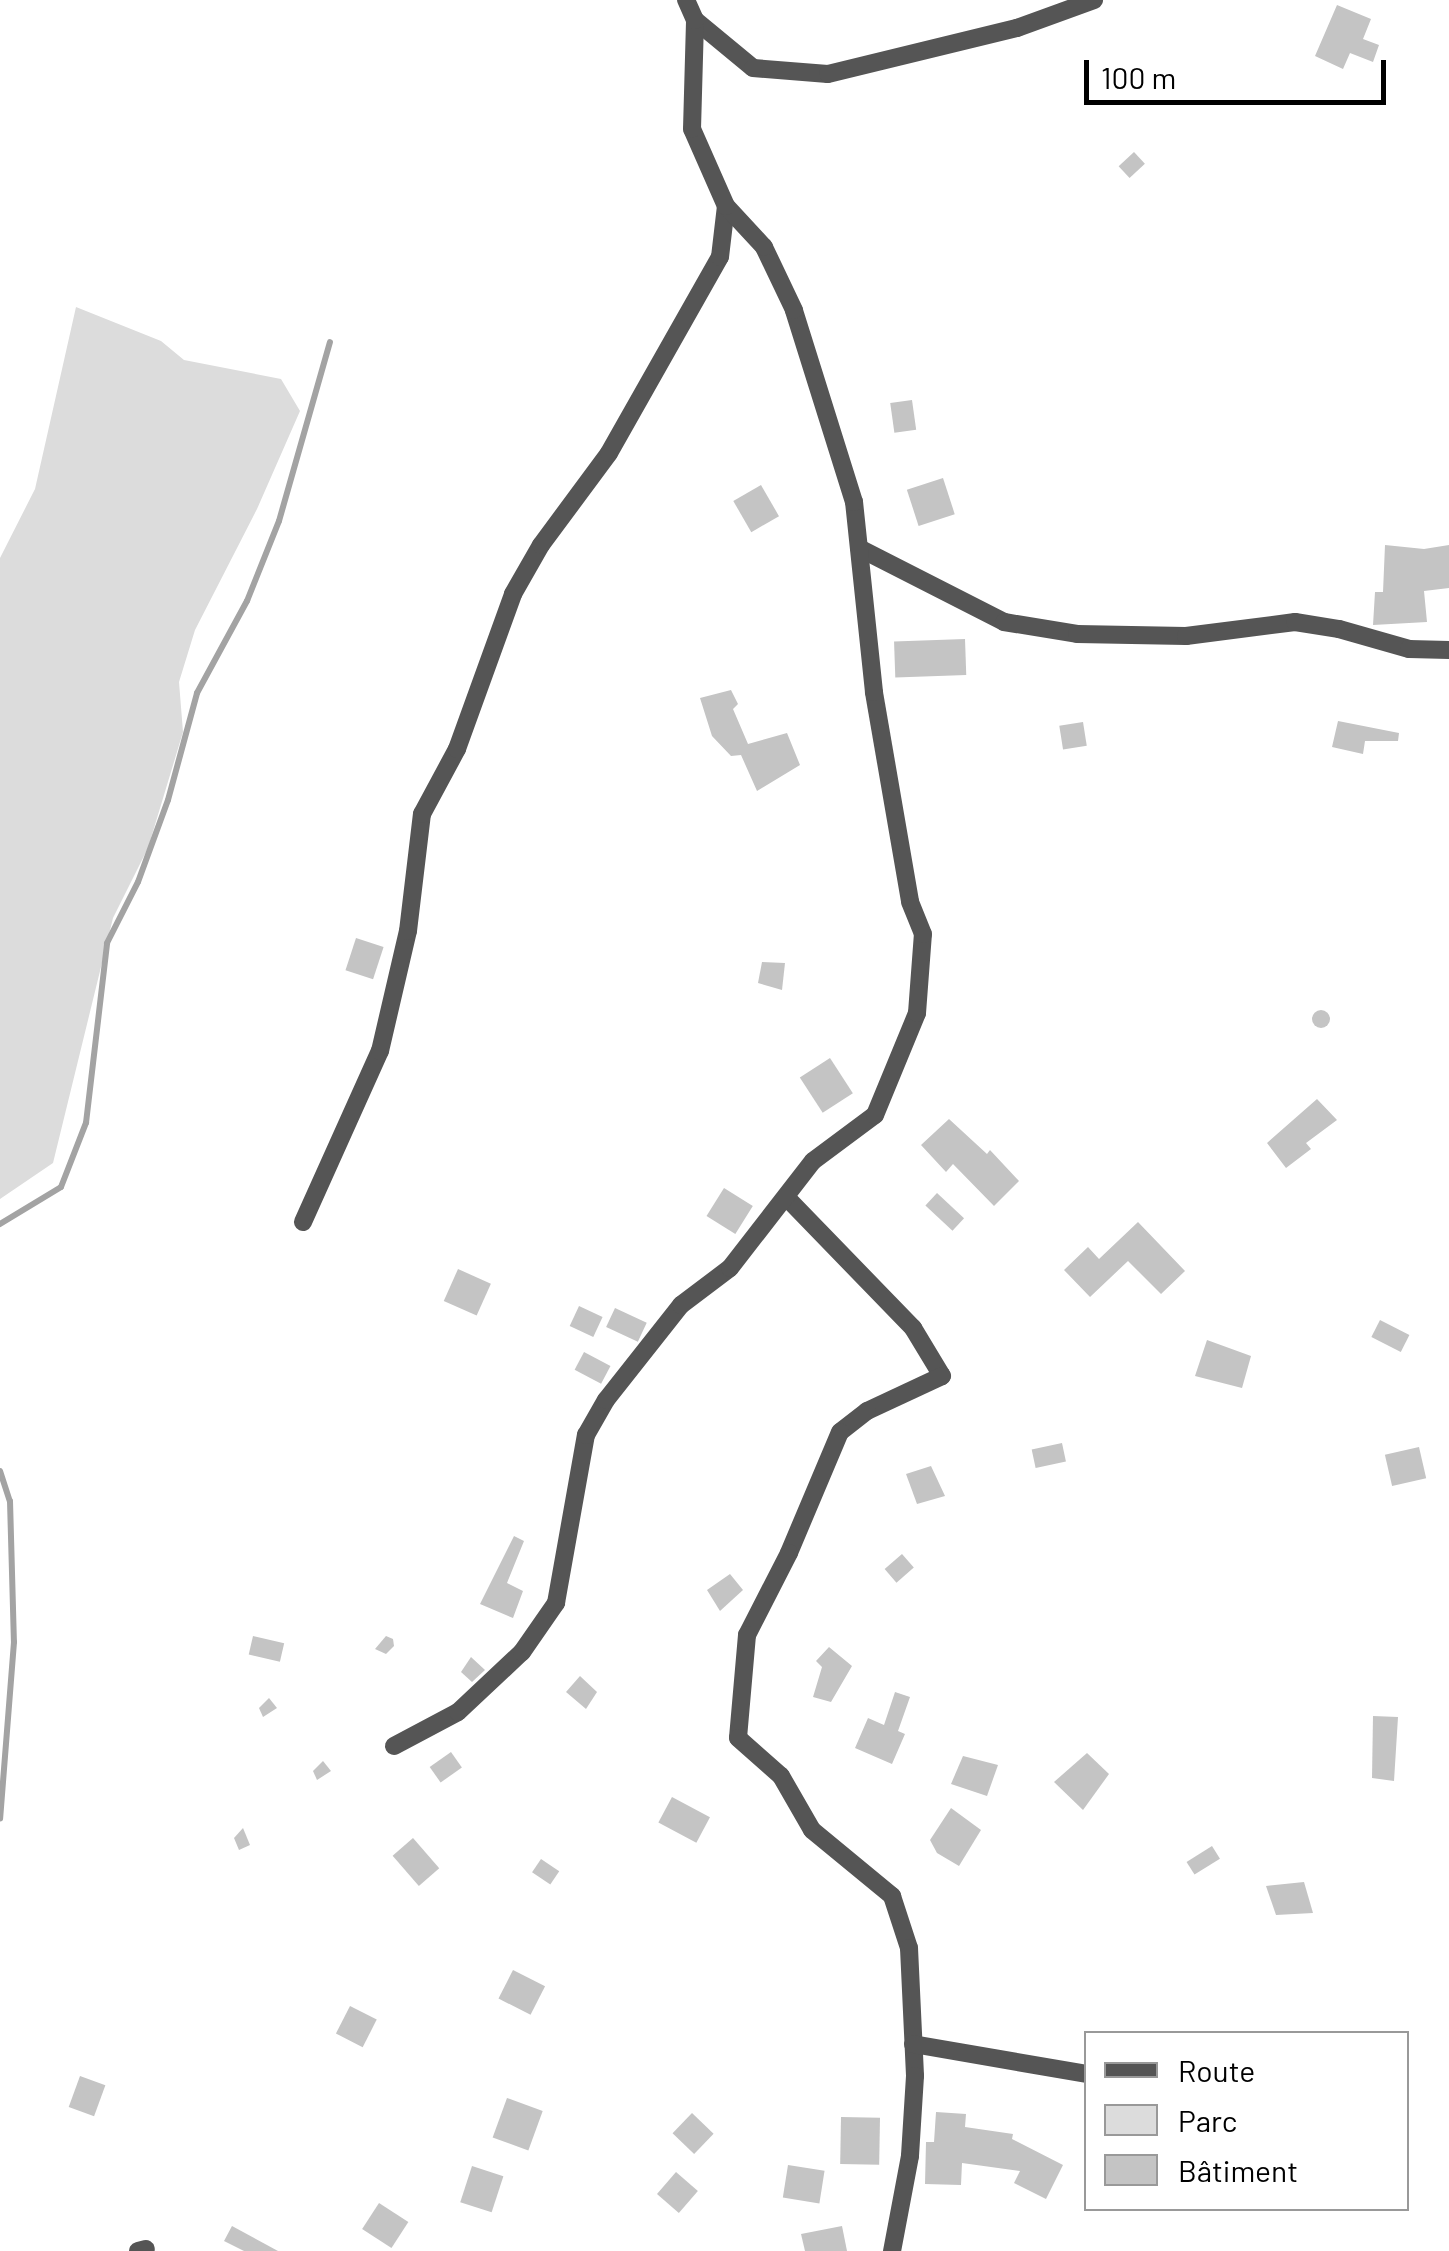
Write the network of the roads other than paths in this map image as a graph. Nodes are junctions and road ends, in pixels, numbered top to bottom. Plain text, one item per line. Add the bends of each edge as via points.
1 (686, 0) edge
2 (1094, 0) edge
3 (695, 20) junction
4 (726, 206) junction
5 (859, 548) junction
6 (1449, 650) edge
7 (788, 1199) junction
8 (303, 1222) dead end
9 (394, 1746) dead end
10 (914, 2044) junction
11 (1084, 2074) edge
12 (892, 2251) edge

1 - 3 street
2 - 3 street via 1017,28 828,74 753,68
3 - 4 street via 692,128
4 - 5 street via 764,247 794,310 854,502
4 - 8 street via 720,257 609,452 513,594 456,749 422,814 408,931 380,1051
5 - 6 street via 1004,622 1077,634 1186,636 1295,622 1409,649
5 - 7 street via 874,692 910,901 922,934 917,1013 875,1114 813,1161
7 - 9 street via 730,1268 682,1305 606,1400 586,1436 556,1603 522,1652 458,1712
7 - 10 street via 913,1328 942,1376 867,1411 840,1432 747,1635 738,1738 781,1776 812,1830 892,1896 909,1948
10 - 11 street
10 - 12 street via 910,2156

